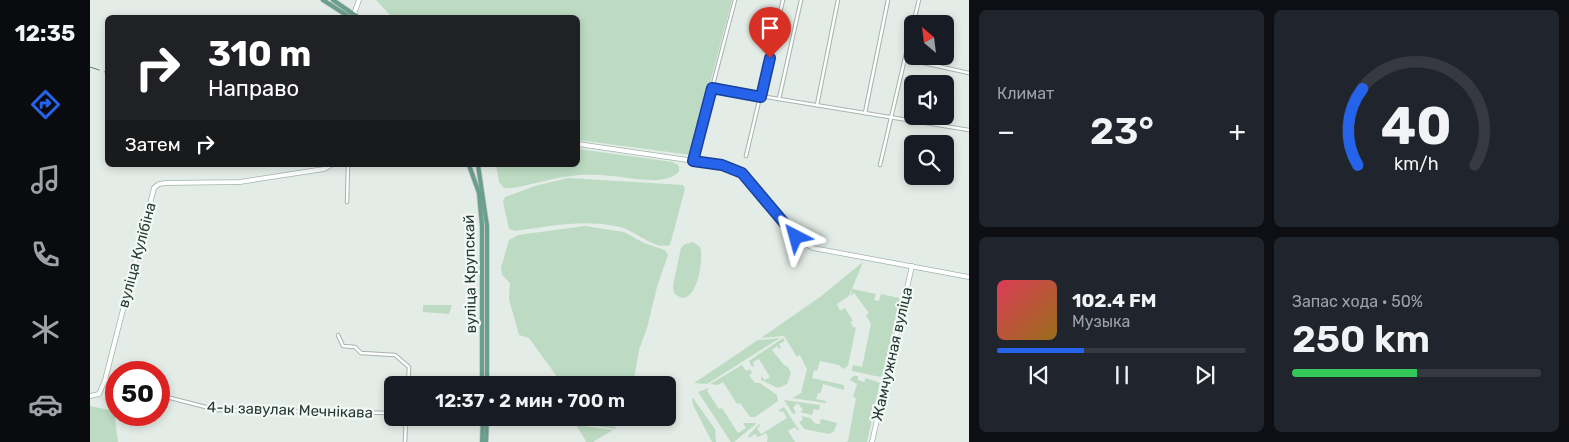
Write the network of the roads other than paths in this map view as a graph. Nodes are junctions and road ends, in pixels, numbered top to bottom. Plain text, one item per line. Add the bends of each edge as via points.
1 (323, 0) edge
2 (333, 0) edge
3 (359, 0) edge
4 (735, 0) edge
5 (783, 0) edge
6 (800, 0) edge
7 (838, 0) edge
8 (888, 0) edge
9 (919, 0) edge
10 (351, 15) edge
11 (352, 15) edge
12 (353, 15) edge
13 (915, 15) edge
14 (905, 65) edge
15 (933, 65) edge
16 (969, 73) edge
17 (712, 88) junction
18 (761, 97) junction
19 (779, 99) junction
20 (817, 105) junction
21 (865, 113) junction
22 (893, 117) junction
23 (969, 130) edge
24 (580, 144) edge
25 (746, 156) dead end
26 (693, 161) junction
27 (880, 166) dead end
28 (328, 167) edge
29 (348, 167) edge
30 (470, 167) edge
31 (478, 167) edge
32 (347, 202) dead end
33 (912, 266) junction
34 (969, 277) edge
35 (338, 335) dead end
36 (110, 361) edge
37 (408, 376) edge
38 (482, 376) edge
39 (487, 376) edge
40 (105, 380) edge
41 (92, 396) edge
42 (170, 398) edge
43 (384, 413) edge
44 (406, 426) edge
45 (482, 426) edge
46 (487, 426) edge
47 (405, 442) edge
48 (482, 442) edge
49 (486, 442) edge
50 (872, 442) edge

1 - 10 main road
2 - 11 main road
3 - 12 main road
4 - 17 street
5 - 18 street
6 - 19 street
7 - 20 street
8 - 21 street
9 - 13 street
14 - 22 street
15 - 16 street
17 - 18 street
17 - 26 street
18 - 19 street
18 - 25 street
19 - 20 street
20 - 21 street
21 - 22 street
22 - 23 street
22 - 27 street
24 - 26 main road
26 - 33 main road via 722,165 742,173 796,237 813,248
28 - 36 main road, вуліца Кулібіна via 240,182 166,183 154,188
29 - 32 street
30 - 38 main road, вуліца Крупскай via 479,193 482,226
31 - 39 main road, вуліца Крупскай via 487,226
33 - 34 main road
33 - 50 main road, Жамчужная вуліца
35 - 37 street via 342,346 355,347 361,353 395,355 409,367
40 - 41 main road, вуліца Кулібіна via 99,394
42 - 43 street, 4-ы завулак Мечнікава via 217,410
44 - 47 street
45 - 48 main road
46 - 49 main road

